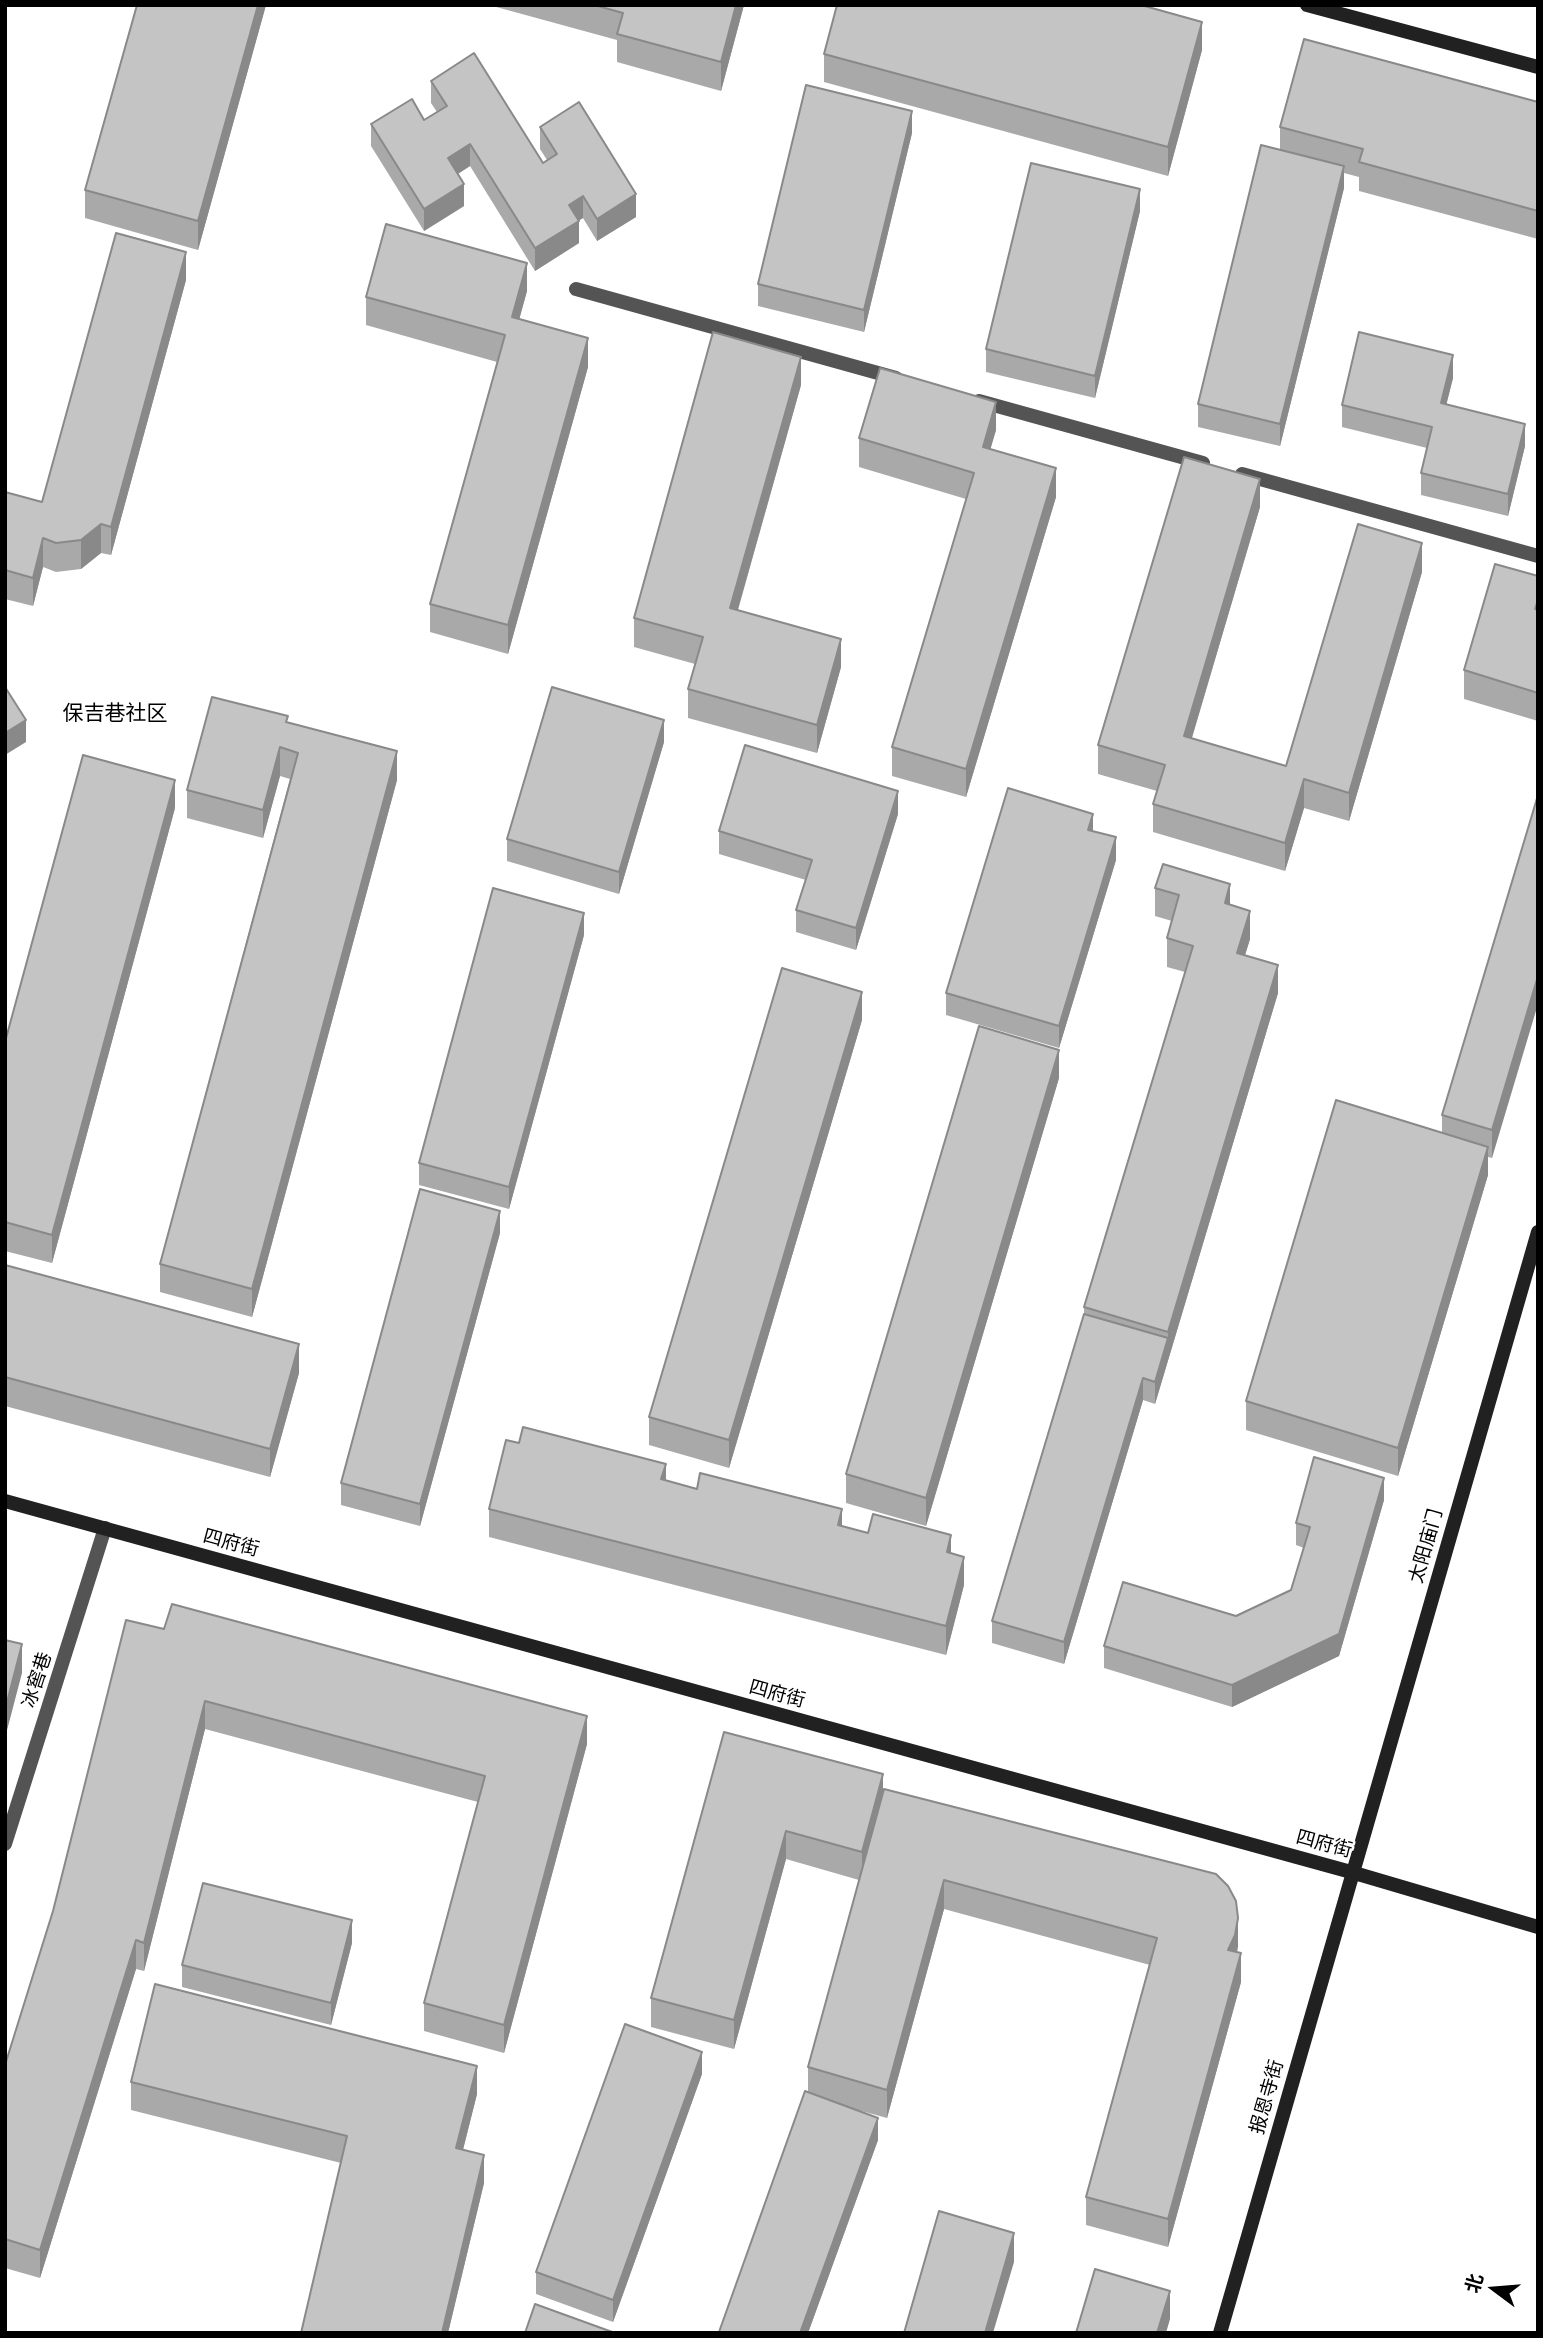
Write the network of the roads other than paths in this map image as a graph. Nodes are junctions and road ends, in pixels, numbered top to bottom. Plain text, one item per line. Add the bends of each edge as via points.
1 (1307, 5) edge
2 (1538, 66) edge
3 (576, 289) dead end
4 (910, 382) edge
5 (963, 396) edge
6 (1538, 556) edge
7 (1538, 1232) edge
8 (5, 1501) edge
9 (105, 1528) junction
10 (5, 1844) edge
11 (1351, 1872) junction
12 (1538, 1927) edge
13 (1220, 2333) edge

1 - 2 street
3 - 4 street
5 - 6 street
7 - 11 street, 太阳庙门
8 - 9 street, 四府街
9 - 10 street, 冰窖巷
9 - 11 street, 四府街
11 - 12 street, 四府街
11 - 13 street, 报恩寺街

